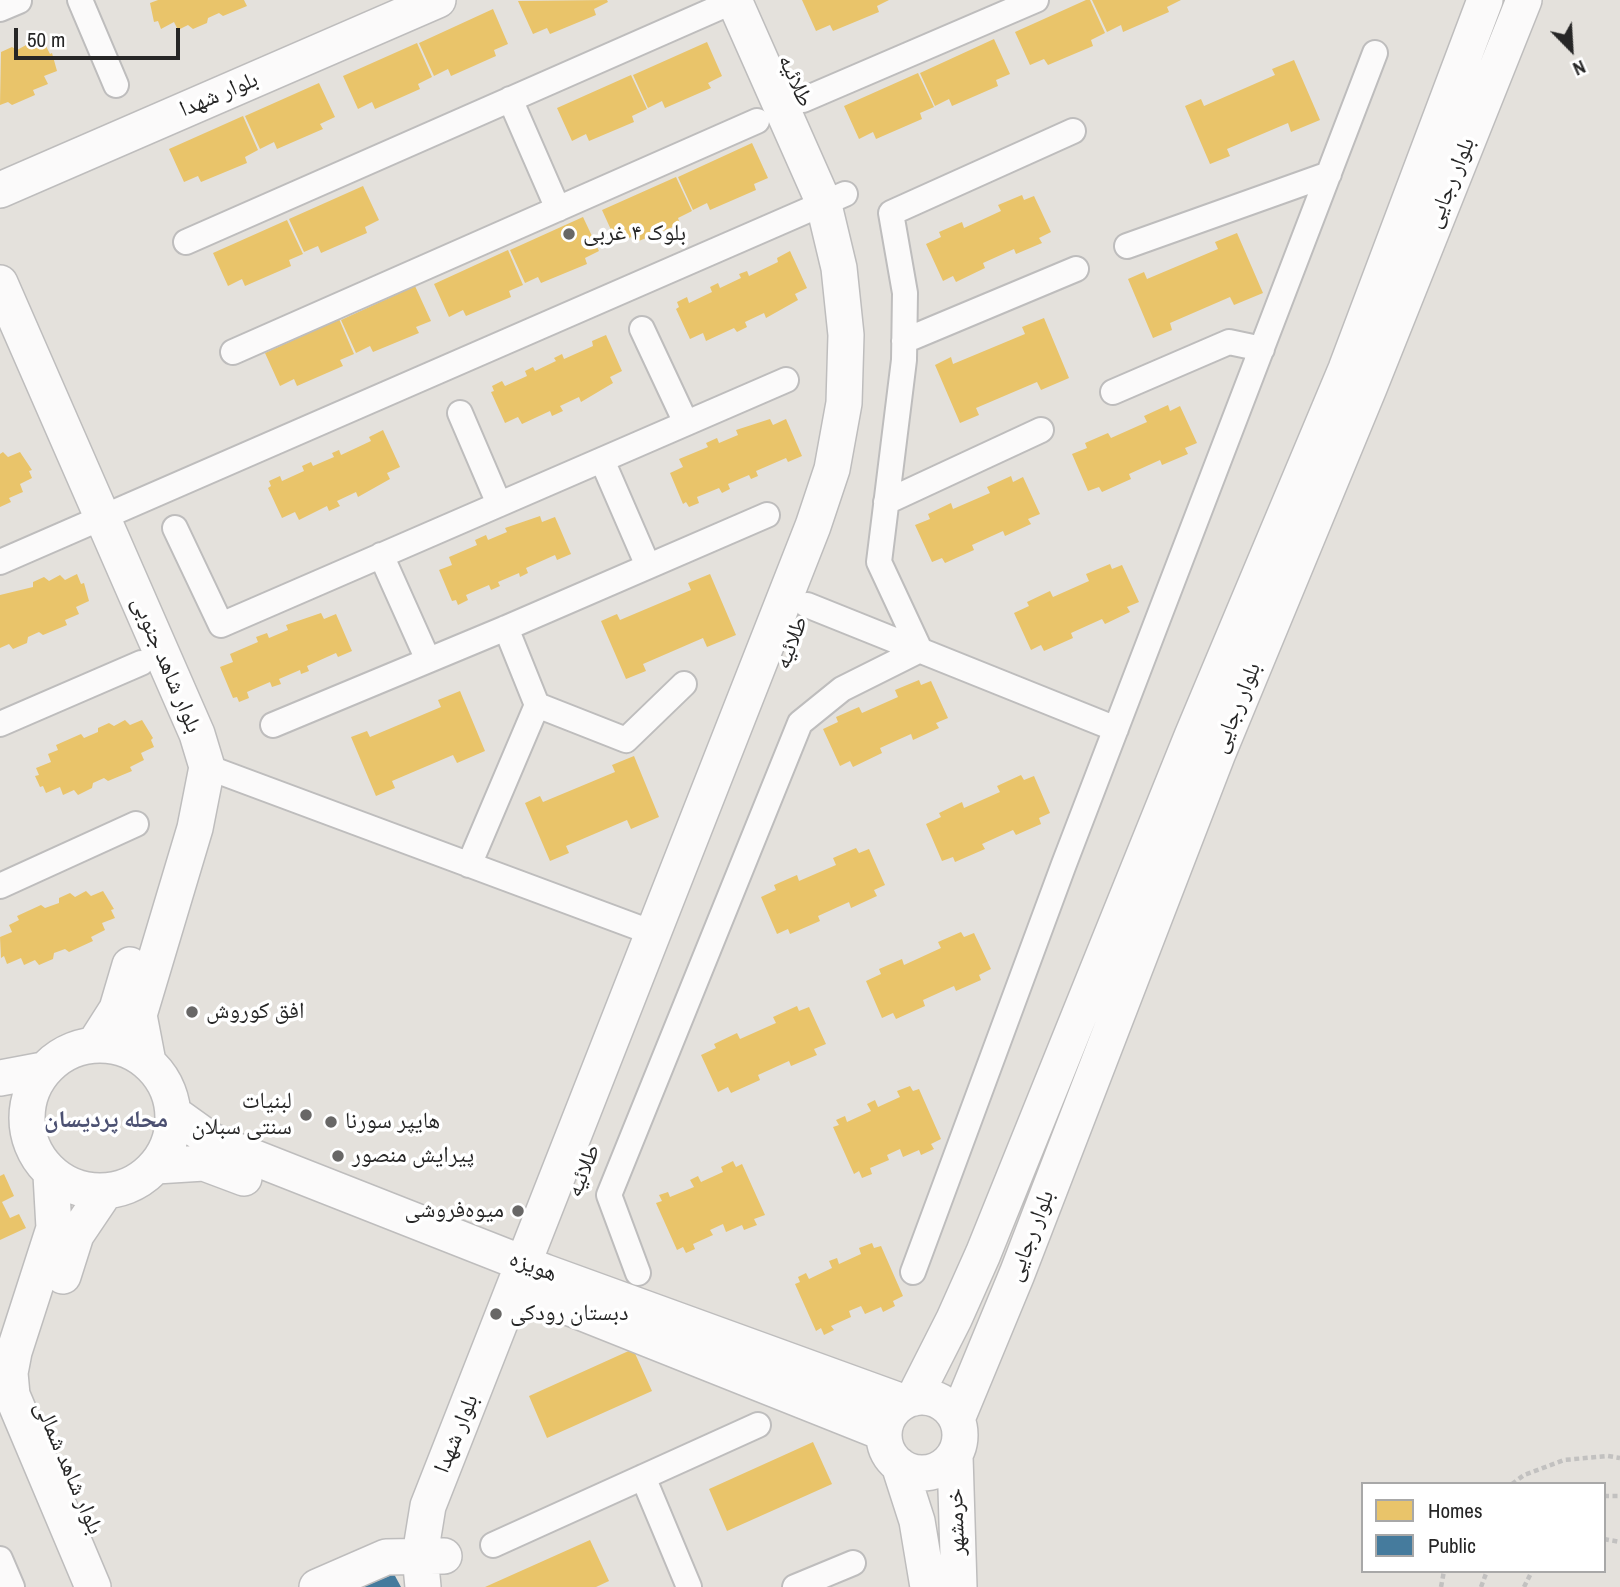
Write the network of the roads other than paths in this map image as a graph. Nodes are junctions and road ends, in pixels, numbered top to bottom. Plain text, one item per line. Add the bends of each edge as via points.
1 (80, 0) edge
2 (380, 0) edge
3 (438, 0) edge
4 (734, 0) edge
5 (759, 0) edge
6 (1036, 0) edge
7 (1485, 0) edge
8 (1524, 0) edge
9 (1375, 53) dead end
10 (117, 85) dead end
11 (510, 99) junction
12 (803, 100) junction
13 (757, 121) dead end
14 (1073, 131) dead end
15 (0, 164) edge
16 (1329, 174) junction
17 (0, 190) edge
18 (834, 198) junction
19 (558, 209) junction
20 (186, 242) dead end
21 (1127, 246) dead end
22 (1076, 269) dead end
23 (0, 284) edge
24 (642, 329) dead end
25 (904, 341) junction
26 (0, 342) edge
27 (1262, 349) junction
28 (233, 352) dead end
29 (786, 380) dead end
30 (1113, 392) dead end
31 (460, 414) dead end
32 (686, 424) junction
33 (1041, 430) dead end
34 (602, 460) junction
35 (886, 502) junction
36 (499, 504) junction
37 (767, 515) dead end
38 (91, 522) junction
39 (175, 528) dead end
40 (381, 555) junction
41 (0, 562) edge
42 (648, 566) junction
43 (796, 601) junction
44 (506, 628) junction
45 (920, 650) junction
46 (428, 660) junction
47 (141, 663) junction
48 (684, 684) dead end
49 (537, 705) junction
50 (0, 724) edge
51 (273, 725) dead end
52 (1116, 729) junction
53 (206, 767) junction
54 (136, 824) dead end
55 (469, 865) junction
56 (0, 886) edge
57 (664, 936) junction
58 (94, 1045) junction
59 (148, 1062) junction
60 (43, 1070) junction
61 (0, 1078) edge
62 (173, 1113) junction
63 (13, 1115) edge
64 (156, 1167) junction
65 (51, 1175) junction
66 (105, 1192) junction
67 (913, 1272) dead end
68 (638, 1273) dead end
69 (531, 1277) junction
70 (908, 1400) junction
71 (9, 1418) edge
72 (957, 1419) junction
73 (758, 1425) dead end
74 (884, 1433) junction
75 (955, 1456) junction
76 (899, 1465) junction
77 (643, 1477) junction
78 (493, 1545) dead end
79 (1, 1562) edge
80 (853, 1563) dead end
81 (433, 1571) edge
82 (12, 1587) edge
83 (93, 1587) edge
84 (118, 1587) edge
85 (317, 1587) edge
86 (689, 1587) edge
87 (795, 1587) edge
88 (928, 1587) edge
89 (959, 1587) edge

1 - 10 street
2 - 15 street, بلوار شهدا
3 - 17 street, بلوار شهدا
4 - 11 street
4 - 18 street, طلائیه
5 - 12 street, طلائیه
6 - 12 street
7 - 70 street, بلوار رجایی via 1346,369 983,1254 954,1319
8 - 72 street, بلوار رجایی via 1218,753
9 - 16 street
11 - 19 street
11 - 20 street
12 - 18 street, طلائیه
13 - 19 street
14 - 25 street via 891,213 905,293
16 - 21 street
16 - 27 street
18 - 38 street
18 - 43 street, طلائیه via 846,335 844,402 832,469
19 - 28 street
22 - 25 street
23 - 38 street, بلوار شاهد جنوبی
24 - 32 street
25 - 35 street
26 - 38 street, بلوار شاهد جنوبی
27 - 30 street via 1229,342
27 - 52 street
29 - 32 street
31 - 36 street
32 - 34 street
33 - 35 street
34 - 36 street
34 - 42 street
35 - 45 street via 879,562
36 - 40 street
37 - 42 street
38 - 41 street
38 - 47 street, بلوار شاهد جنوبی
38 - 53 street, بلوار شاهد جنوبی via 197,734
39 - 40 street via 221,625
40 - 46 street
42 - 44 street
43 - 45 street
43 - 57 street, طلائیه
44 - 46 street
44 - 49 street
45 - 52 street
45 - 68 street via 842,689 800,723 609,1195
46 - 51 street
47 - 50 street
47 - 58 street, بلوار شاهد جنوبی via 183,769 117,1009
48 - 49 street via 626,740
49 - 55 street
52 - 67 street
53 - 55 street
53 - 59 street, بلوار شاهد جنوبی via 195,828 139,1015
54 - 56 street
55 - 57 street
57 - 69 street, طلائیه
58 - 59 street via 122,1048
58 - 60 street via 66,1052
59 - 62 street via 166,1085
60 - 61 street
60 - 63 street
62 - 64 street via 170,1141
62 - 69 street, هویزه via 212,1141
63 - 65 street
64 - 66 street via 133,1184
64 - 69 street, هویزه via 204,1163
65 - 66 street via 76,1189
65 - 71 street, بلوار شاهد شمالی via 54,1228 10,1373
66 - 84 street, بلوار شاهد شمالی via 76,1235 34,1374 40,1406
69 - 70 street, هویزه
69 - 74 street, هویزه
69 - 81 street, بلوار شهدا via 428,1506
70 - 72 street via 939,1401
70 - 74 street via 887,1421
71 - 83 street, بلوار شاهد شمالی
72 - 75 street via 961,1431
73 - 77 street
74 - 76 street via 885,1445
75 - 76 street via 934,1472 909,1471
75 - 89 street, خرمشهر
76 - 88 street, خرمشهر via 917,1521
77 - 78 street
77 - 86 street
79 - 82 street
80 - 87 street
81 - 85 street via 386,1557

